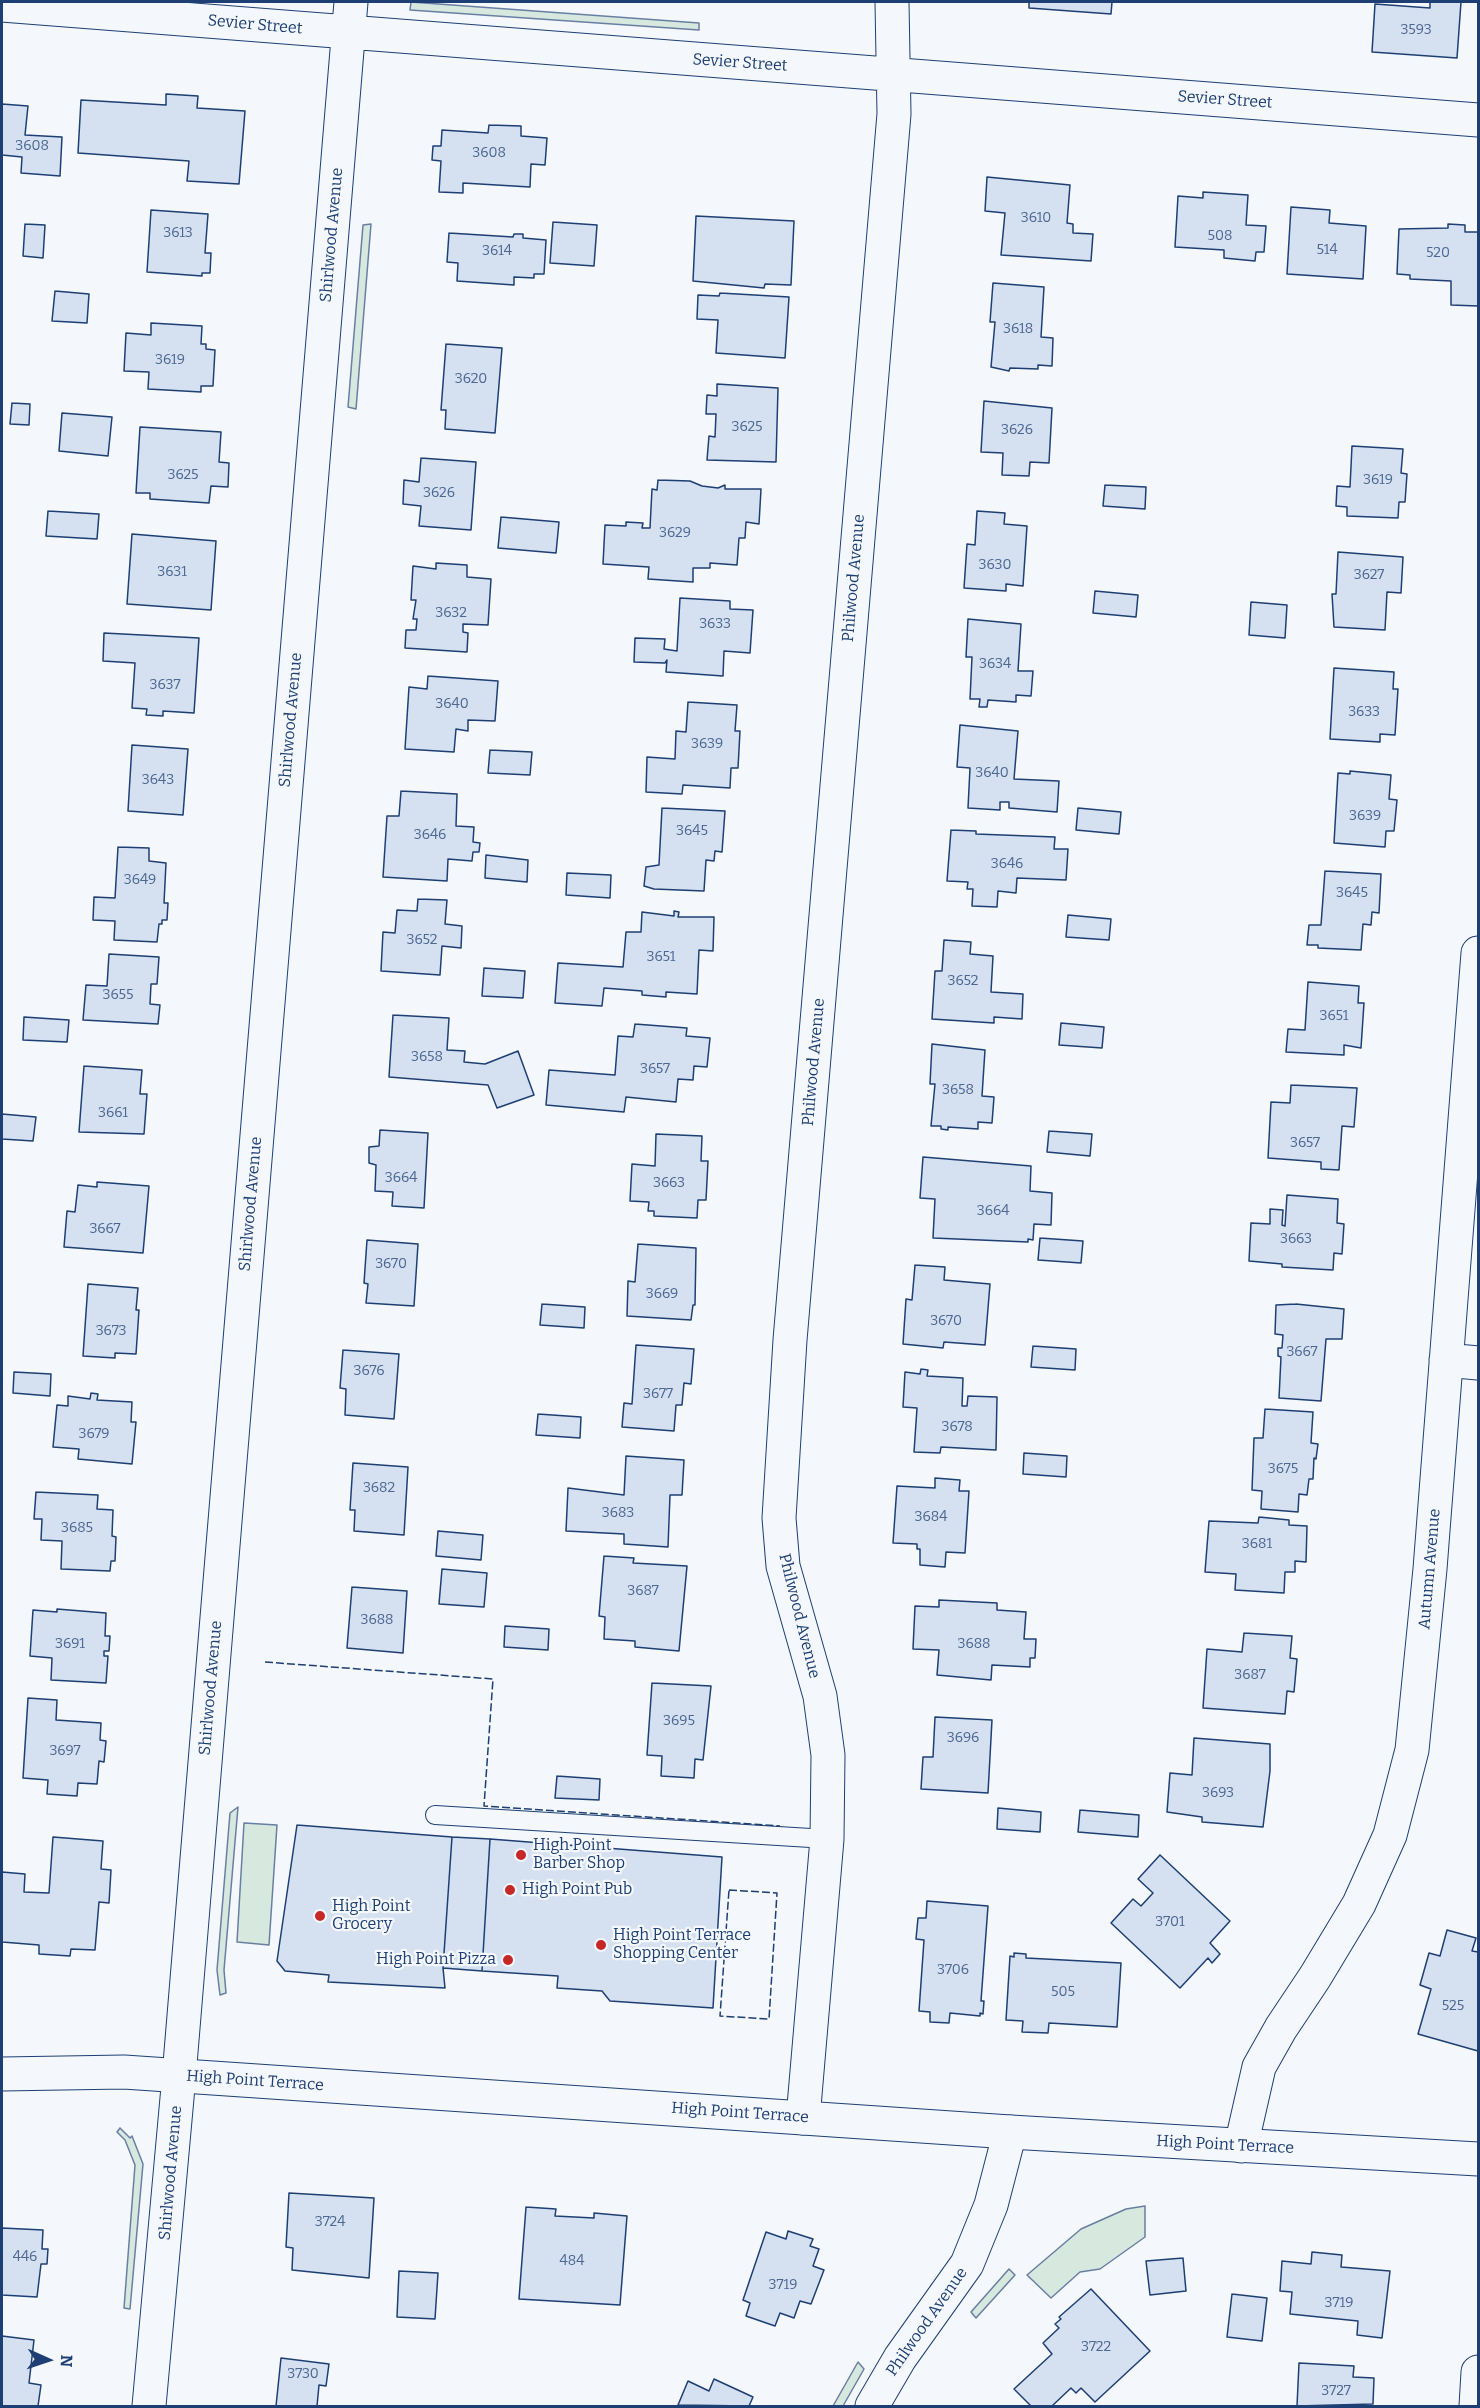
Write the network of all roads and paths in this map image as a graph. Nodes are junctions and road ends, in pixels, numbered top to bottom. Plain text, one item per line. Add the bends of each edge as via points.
1 (892, 2) edge
2 (2, 5) edge
3 (350, 17) edge
4 (893, 75) junction
5 (1479, 120) edge
6 (1479, 953) edge
7 (1446, 1360) junction
8 (1479, 1362) edge
9 (435, 1815) dead end
10 (827, 1839) junction
11 (2, 2074) edge
12 (179, 2076) junction
13 (803, 2118) junction
14 (1010, 2132) junction
15 (1241, 2146) junction
16 (1479, 2159) edge
17 (1479, 2372) edge
18 (149, 2406) edge
19 (872, 2406) edge
20 (1476, 2406) edge

1 - 4 street, Philwood Avenue
2 - 3 street, Sevier Street
3 - 4 street, Sevier Street
3 - 12 street, Shirlwood Avenue
4 - 5 street, Sevier Street
4 - 10 street, Philwood Avenue via 894,114 789,1352 779,1518 783,1566 823,1716 828,1755
6 - 7 street, Autumn Avenue
7 - 8 street
7 - 15 street, Autumn Avenue via 1421,1681 1401,1796 1390,1835 1359,1904 1260,2067
9 - 10 lane
10 - 13 street, Philwood Avenue
11 - 12 street, High Point Terrace via 124,2072
12 - 13 street, High Point Terrace
12 - 18 street, Shirlwood Avenue
13 - 14 street, High Point Terrace
14 - 15 street, High Point Terrace
14 - 19 street, Philwood Avenue via 992,2205 967,2264 900,2358
15 - 16 street, High Point Terrace
17 - 20 street

